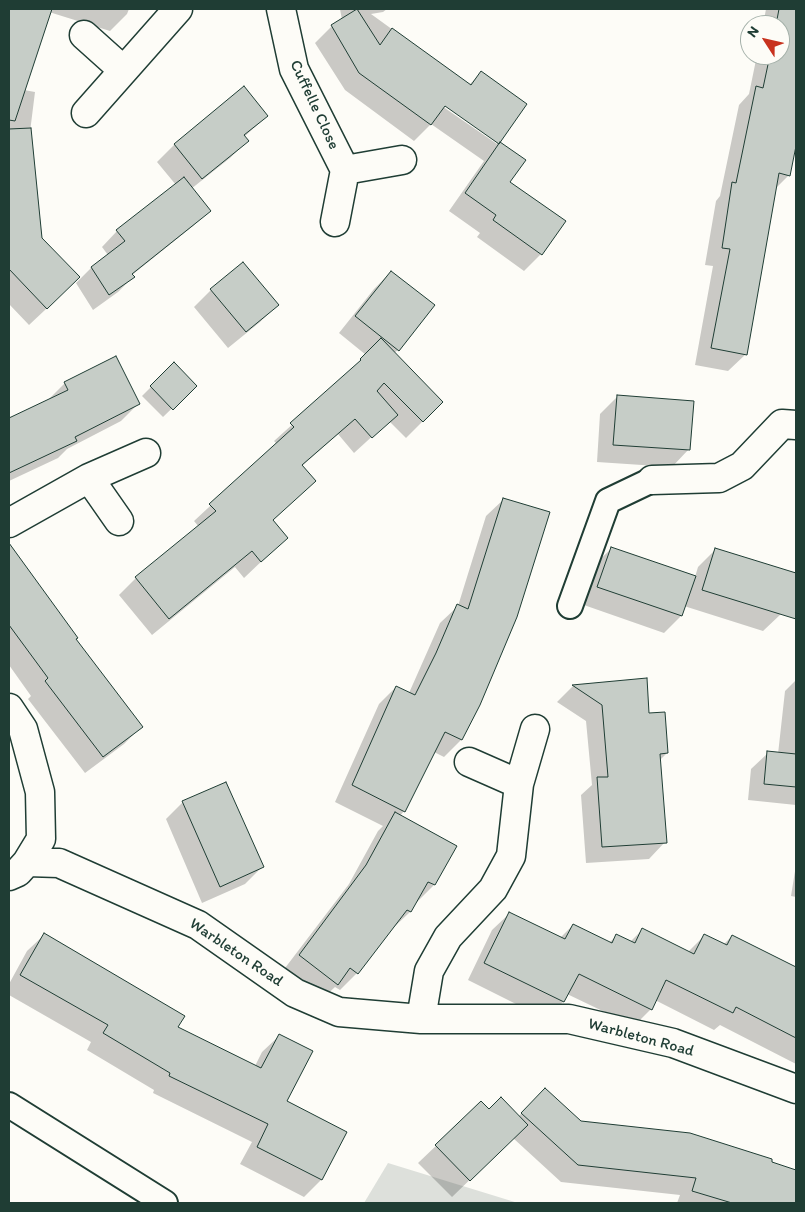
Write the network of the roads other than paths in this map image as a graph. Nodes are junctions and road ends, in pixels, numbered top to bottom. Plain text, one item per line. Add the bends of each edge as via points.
1 (178, 9) edge
2 (281, 9) edge
3 (84, 35) dead end
4 (124, 70) junction
5 (86, 113) dead end
6 (402, 160) dead end
7 (345, 170) junction
8 (335, 222) dead end
9 (796, 425) edge
10 (146, 453) dead end
11 (89, 478) junction
12 (652, 480) joint
13 (119, 521) dead end
14 (9, 523) edge
15 (570, 606) dead end
16 (9, 708) edge
17 (535, 729) dead end
18 (469, 762) dead end
19 (519, 784) junction
20 (18, 869) edge
21 (421, 1019) junction
22 (796, 1089) edge
23 (9, 1105) edge
24 (165, 1203) edge

1 - 4 street
2 - 7 street, Cuffelle Close via 294,70
3 - 4 street
4 - 5 street
6 - 7 street, Cuffelle Close
7 - 8 street, Cuffelle Close
9 - 12 street via 782,424 742,466 719,478
10 - 11 street
11 - 13 street
11 - 14 street
12 - 15 lane via 608,500
16 - 20 street via 24,730 40,792 40,839
17 - 19 street
18 - 19 street
19 - 21 street via 511,856 493,889 448,937 429,971
20 - 21 street, Warbleton Road via 59,863 198,925 295,993 339,1012
21 - 22 street, Warbleton Road via 569,1019 673,1043
23 - 24 lane

